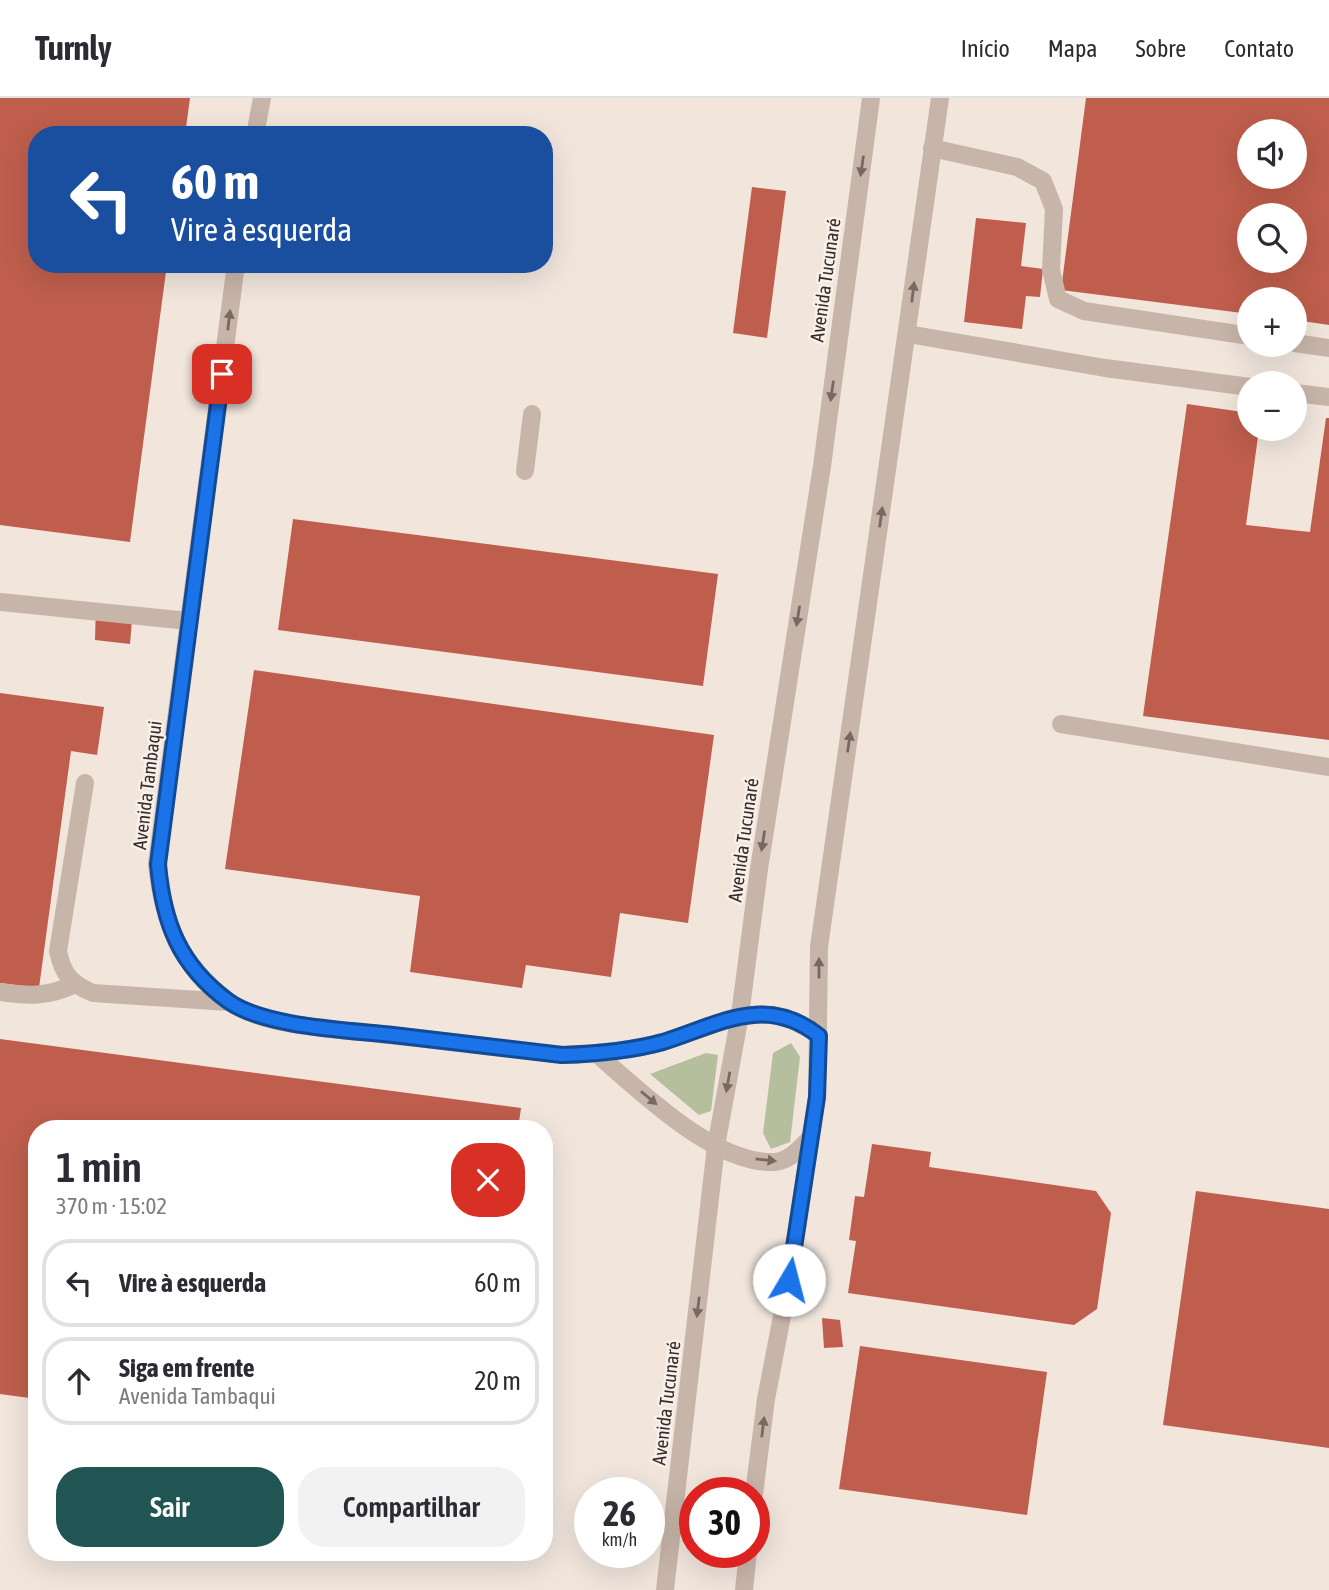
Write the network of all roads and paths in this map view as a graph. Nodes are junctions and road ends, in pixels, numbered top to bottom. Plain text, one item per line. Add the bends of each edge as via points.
1 (262, 98) edge
2 (871, 98) edge
3 (940, 98) edge
4 (257, 126) edge
5 (932, 148) junction
6 (235, 273) edge
7 (908, 334) junction
8 (1237, 334) edge
9 (1307, 345) edge
10 (1329, 348) edge
11 (1237, 385) edge
12 (1307, 394) edge
13 (1329, 397) edge
14 (531, 414) dead end
15 (525, 471) dead end
16 (0, 602) edge
17 (189, 621) junction
18 (1061, 724) dead end
19 (1329, 767) edge
20 (85, 783) dead end
21 (73, 985) junction
22 (0, 992) edge
23 (229, 1002) junction
24 (740, 1015) junction
25 (819, 1036) junction
26 (597, 1054) junction
27 (810, 1138) junction
28 (716, 1146) junction
29 (756, 1477) edge
30 (746, 1568) edge
31 (665, 1590) edge
32 (744, 1590) edge

1 - 4 street
2 -> 24 street, Avenida Tucunaré via 822,466
3 - 5 street
7 -> 5 street
5 - 8 street via 1017,167 1042,181 1054,209 1051,270 1058,299 1084,311
17 -> 6 street, Avenida Tambaqui
7 - 11 street
25 -> 7 street via 819,947
9 - 10 street
12 - 13 street
14 - 15 street
16 - 17 street
17 - 23 street, Avenida Tambaqui via 158,864 161,905 177,944 203,979
18 - 19 street
20 - 21 street via 58,951 62,970
21 - 22 street via 54,994
21 - 23 street via 93,993
23 - 26 street, Avenida Tambaqui via 302,1025 562,1055
24 - 25 street via 784,1017
24 - 26 street, Avenida Tambaqui via 661,1042
24 -> 28 street, Avenida Tucunaré
25 - 27 street
26 -> 28 street via 682,1127
28 -> 27 street via 776,1162 792,1157
29 -> 27 street
28 -> 31 street, Avenida Tucunaré
30 - 32 street

